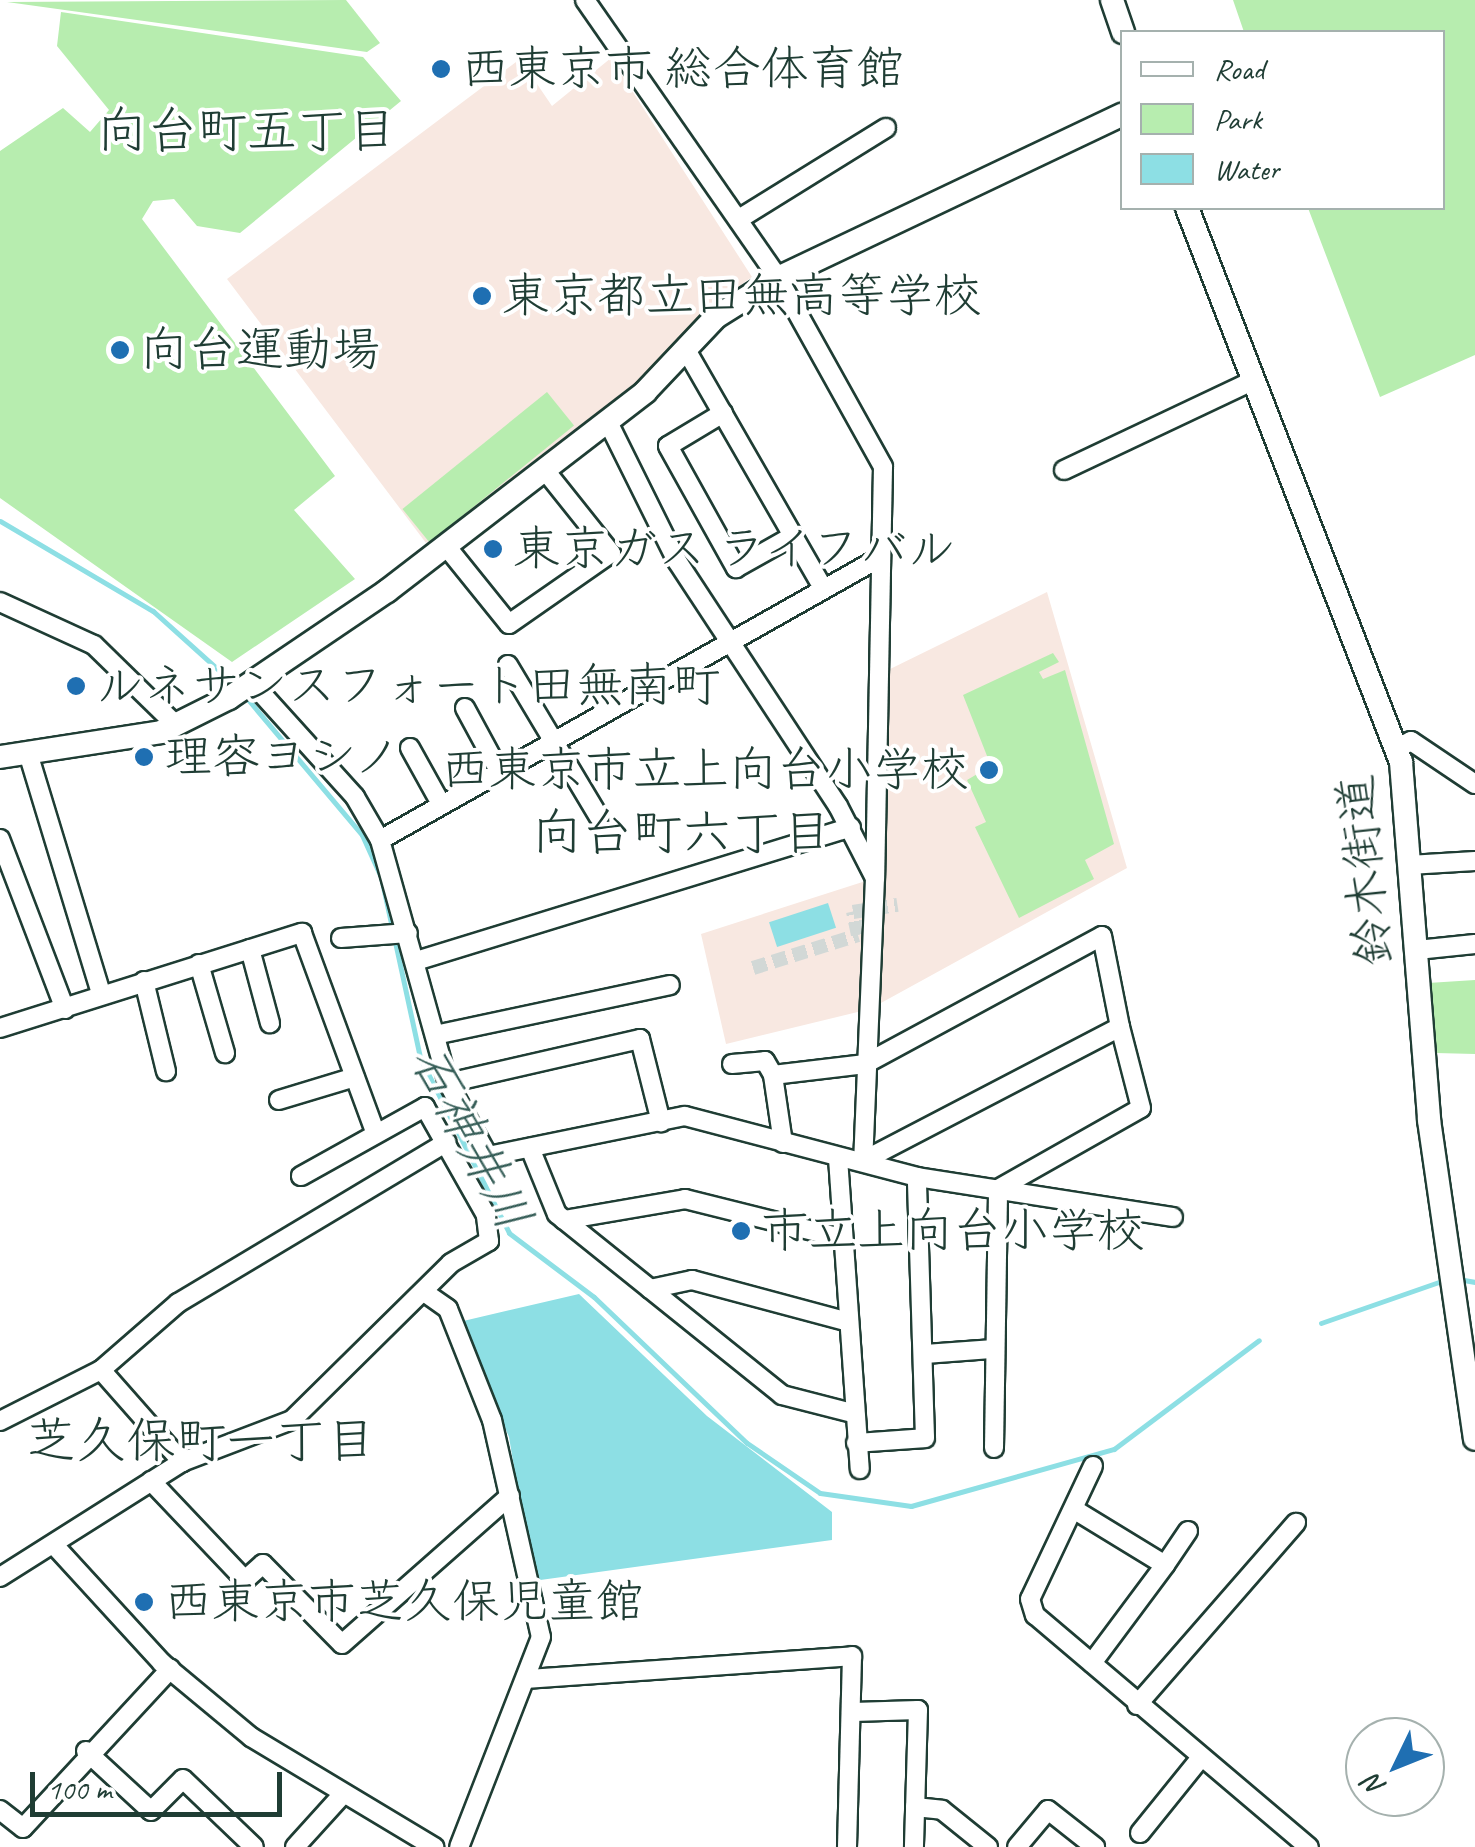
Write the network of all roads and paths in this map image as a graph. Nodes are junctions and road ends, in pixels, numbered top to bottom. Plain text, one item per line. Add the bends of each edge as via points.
1 (585, 0) edge
2 (1112, 0) edge
3 (1121, 30) edge
4 (1120, 116) edge
5 (886, 128) dead end
6 (1188, 210) edge
7 (739, 219) junction
8 (778, 278) junction
9 (685, 348) junction
10 (1254, 380) junction
11 (723, 413) junction
12 (607, 420) junction
13 (544, 468) junction
14 (1064, 470) dead end
15 (793, 536) junction
16 (446, 546) junction
17 (881, 557) junction
18 (822, 588) junction
19 (0, 602) edge
20 (726, 638) junction
21 (508, 665) dead end
22 (244, 689) junction
23 (465, 708) dead end
24 (176, 725) junction
25 (552, 740) junction
26 (410, 748) dead end
27 (1396, 750) junction
28 (28, 752) junction
29 (0, 757) edge
30 (499, 770) junction
31 (1475, 784) edge
32 (442, 804) junction
33 (599, 817) dead end
34 (851, 827) junction
35 (0, 839) edge
36 (380, 840) junction
37 (1475, 861) edge
38 (1410, 865) junction
39 (875, 878) junction
40 (408, 933) junction
41 (340, 938) dead end
42 (1475, 944) edge
43 (250, 949) junction
44 (1416, 950) junction
45 (416, 961) junction
46 (199, 964) junction
47 (144, 981) junction
48 (670, 985) dead end
49 (101, 994) junction
50 (65, 1009) junction
51 (270, 1023) dead end
52 (1120, 1026) junction
53 (0, 1028) edge
54 (436, 1035) junction
55 (226, 1053) dead end
56 (732, 1064) dead end
57 (866, 1064) junction
58 (166, 1070) dead end
59 (773, 1076) junction
60 (356, 1077) junction
61 (448, 1083) junction
62 (279, 1100) dead end
63 (661, 1122) junction
64 (375, 1131) junction
65 (448, 1142) junction
66 (782, 1144) junction
67 (530, 1148) junction
68 (838, 1158) junction
69 (863, 1161) junction
70 (301, 1176) dead end
71 (917, 1177) junction
72 (998, 1189) junction
73 (1174, 1216) dead end
74 (564, 1220) junction
75 (842, 1238) junction
76 (650, 1289) junction
77 (424, 1292) junction
78 (845, 1321) junction
79 (992, 1349) junction
80 (924, 1354) junction
81 (101, 1370) junction
82 (852, 1413) junction
83 (0, 1422) edge
84 (1475, 1439) edge
85 (856, 1443) junction
86 (994, 1448) dead end
87 (182, 1462) junction
88 (1092, 1466) dead end
89 (860, 1470) dead end
90 (151, 1481) junction
91 (510, 1496) junction
92 (1075, 1510) junction
93 (1296, 1524) dead end
94 (1188, 1531) dead end
95 (54, 1545) junction
96 (1166, 1565) junction
97 (0, 1576) edge
98 (1092, 1663) junction
99 (170, 1669) junction
100 (527, 1679) junction
101 (1138, 1705) junction
102 (853, 1712) junction
103 (86, 1751) junction
104 (1200, 1760) junction
105 (343, 1794) junction
106 (915, 1806) junction
107 (0, 1810) edge
108 (1140, 1833) dead end
109 (254, 1847) edge
110 (295, 1847) edge
111 (434, 1847) edge
112 (458, 1847) edge
113 (847, 1847) edge
114 (914, 1847) edge
115 (988, 1847) edge
116 (1016, 1847) edge
117 (1095, 1847) edge
118 (1309, 1847) edge

1 - 7 street
2 - 3 street
4 - 8 street
5 - 7 street
6 - 10 street, 鈴木街道
7 - 8 street
8 - 9 street
8 - 17 street via 883,467
9 - 11 street
9 - 12 street
10 - 14 street
10 - 27 street, 鈴木街道
11 - 15 street
11 - 15 street via 668,446 736,568
12 - 13 street
12 - 20 street
13 - 16 street
13 - 16 street via 612,553 509,624
15 - 18 street
16 - 22 street
17 - 18 street
17 - 39 street
18 - 20 street
19 - 24 street via 94,644
20 - 25 street
20 - 34 street
21 - 25 street
22 - 24 street
22 - 36 street via 356,797
23 - 30 street
24 - 28 street
25 - 30 street
25 - 33 street
26 - 32 street
27 - 31 street via 1411,742
27 - 38 street, 鈴木街道
28 - 29 street
28 - 49 street
30 - 32 street
32 - 36 street
34 - 39 street
34 - 45 street
35 - 50 street
36 - 40 street
37 - 38 street
38 - 44 street, 鈴木街道
39 - 57 street
40 - 41 street
40 - 45 street
42 - 44 street
43 - 46 street
43 - 51 street
43 - 60 street via 302,933
44 - 84 street, 鈴木街道 via 1448,1279
45 - 54 street
46 - 47 street
46 - 55 street
47 - 49 street
47 - 58 street
48 - 54 street
49 - 50 street
50 - 53 street
52 - 57 street via 1102,936
52 - 69 street
52 - 72 street via 1141,1108
54 - 61 street
56 - 59 street via 764,1062
57 - 59 street
57 - 69 street
59 - 66 street
60 - 62 street
60 - 64 street
61 - 63 street via 640,1038
61 - 67 street via 488,1156
63 - 66 street via 685,1116
63 - 67 street
64 - 65 street via 425,1107
64 - 70 street
65 - 77 street via 492,1233
65 - 81 street via 178,1304
66 - 68 street
67 - 74 street
68 - 69 street
68 - 75 street
69 - 71 street
71 - 72 street
71 - 80 street
72 - 73 street
72 - 79 street
74 - 75 street via 685,1199
74 - 76 street
75 - 78 street
76 - 78 street via 692,1280
76 - 82 street via 782,1395
77 - 87 street via 292,1420
77 - 91 street via 448,1309 492,1420
78 - 82 street
79 - 80 street
79 - 86 street
80 - 85 street via 925,1438
81 - 83 street
81 - 87 street
82 - 85 street
85 - 89 street
87 - 90 street
88 - 92 street
90 - 91 street via 245,1580 263,1564 342,1644
90 - 95 street
91 - 100 street via 541,1638
92 - 96 street
92 - 98 street via 1030,1599 1035,1616
93 - 101 street
94 - 96 street
95 - 97 street
95 - 99 street
96 - 98 street
98 - 101 street
99 - 103 street
99 - 105 street via 251,1737
100 - 102 street via 852,1656
100 - 112 street
101 - 104 street
102 - 106 street via 918,1710
102 - 113 street
103 - 107 street via 23,1828
103 - 109 street via 151,1812 184,1779
104 - 108 street
104 - 118 street
105 - 110 street
105 - 111 street
106 - 114 street
106 - 115 street via 942,1810
116 - 117 street via 1048,1810

